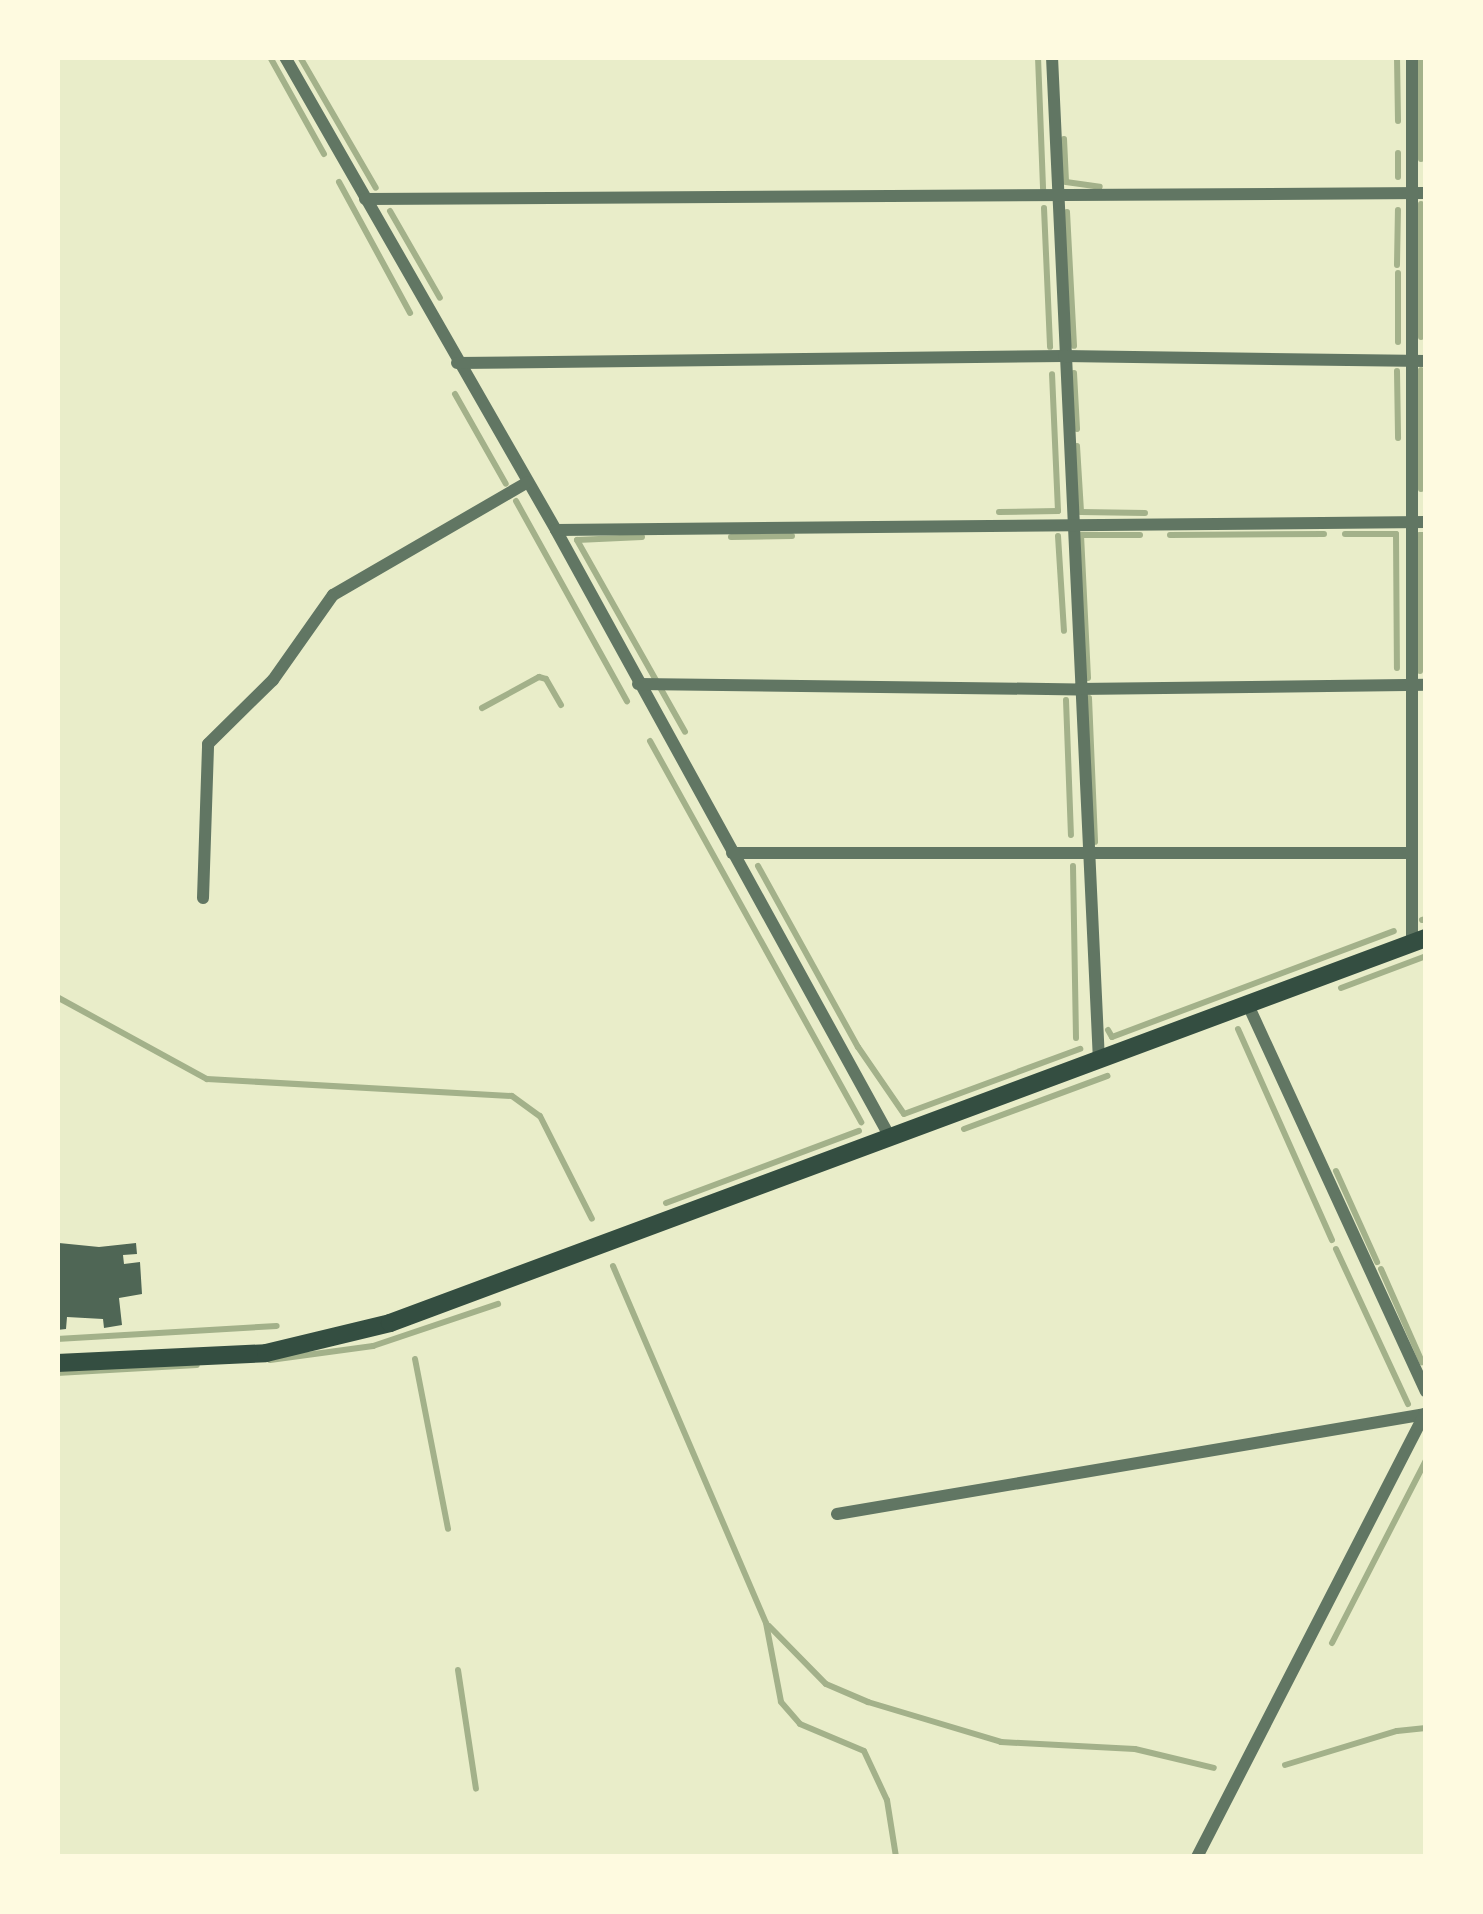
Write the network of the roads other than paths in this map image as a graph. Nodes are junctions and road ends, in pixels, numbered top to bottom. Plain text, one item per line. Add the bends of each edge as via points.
1 (285, 57) edge
2 (1052, 57) edge
3 (1412, 57) edge
4 (1419, 193) edge
5 (1056, 194) junction
6 (365, 199) junction
7 (1064, 356) junction
8 (1419, 361) edge
9 (457, 363) junction
10 (528, 482) junction
11 (1420, 522) edge
12 (1070, 524) junction
13 (556, 530) junction
14 (638, 684) junction
15 (1411, 686) junction
16 (1426, 686) edge
17 (1078, 689) junction
18 (1088, 850) junction
19 (1408, 853) junction
20 (732, 854) junction
21 (203, 898) dead end
22 (1419, 941) edge
23 (1249, 1007) junction
24 (1100, 1060) junction
25 (891, 1139) junction
26 (57, 1363) edge
27 (1426, 1391) edge
28 (1426, 1414) edge
29 (837, 1514) dead end
30 (1197, 1857) edge

1 - 6 street
2 - 5 street
3 - 4 street
4 - 5 street
4 - 8 street
5 - 6 street
5 - 7 street
6 - 9 street
7 - 8 street
7 - 9 street
7 - 12 street
8 - 11 street
9 - 10 street
10 - 13 street
10 - 21 street via 333,595 273,680 208,744
11 - 12 street
11 - 15 street
12 - 13 street
12 - 17 street
13 - 14 street
14 - 17 street
14 - 20 street
15 - 16 street
15 - 17 street
15 - 19 street
17 - 18 street
18 - 19 street
18 - 20 street
18 - 24 street
19 - 22 street
20 - 25 street
22 - 23 main road
23 - 24 main road
23 - 27 street
24 - 25 main road
25 - 26 main road via 390,1323 266,1353
28 - 29 street
28 - 30 street

